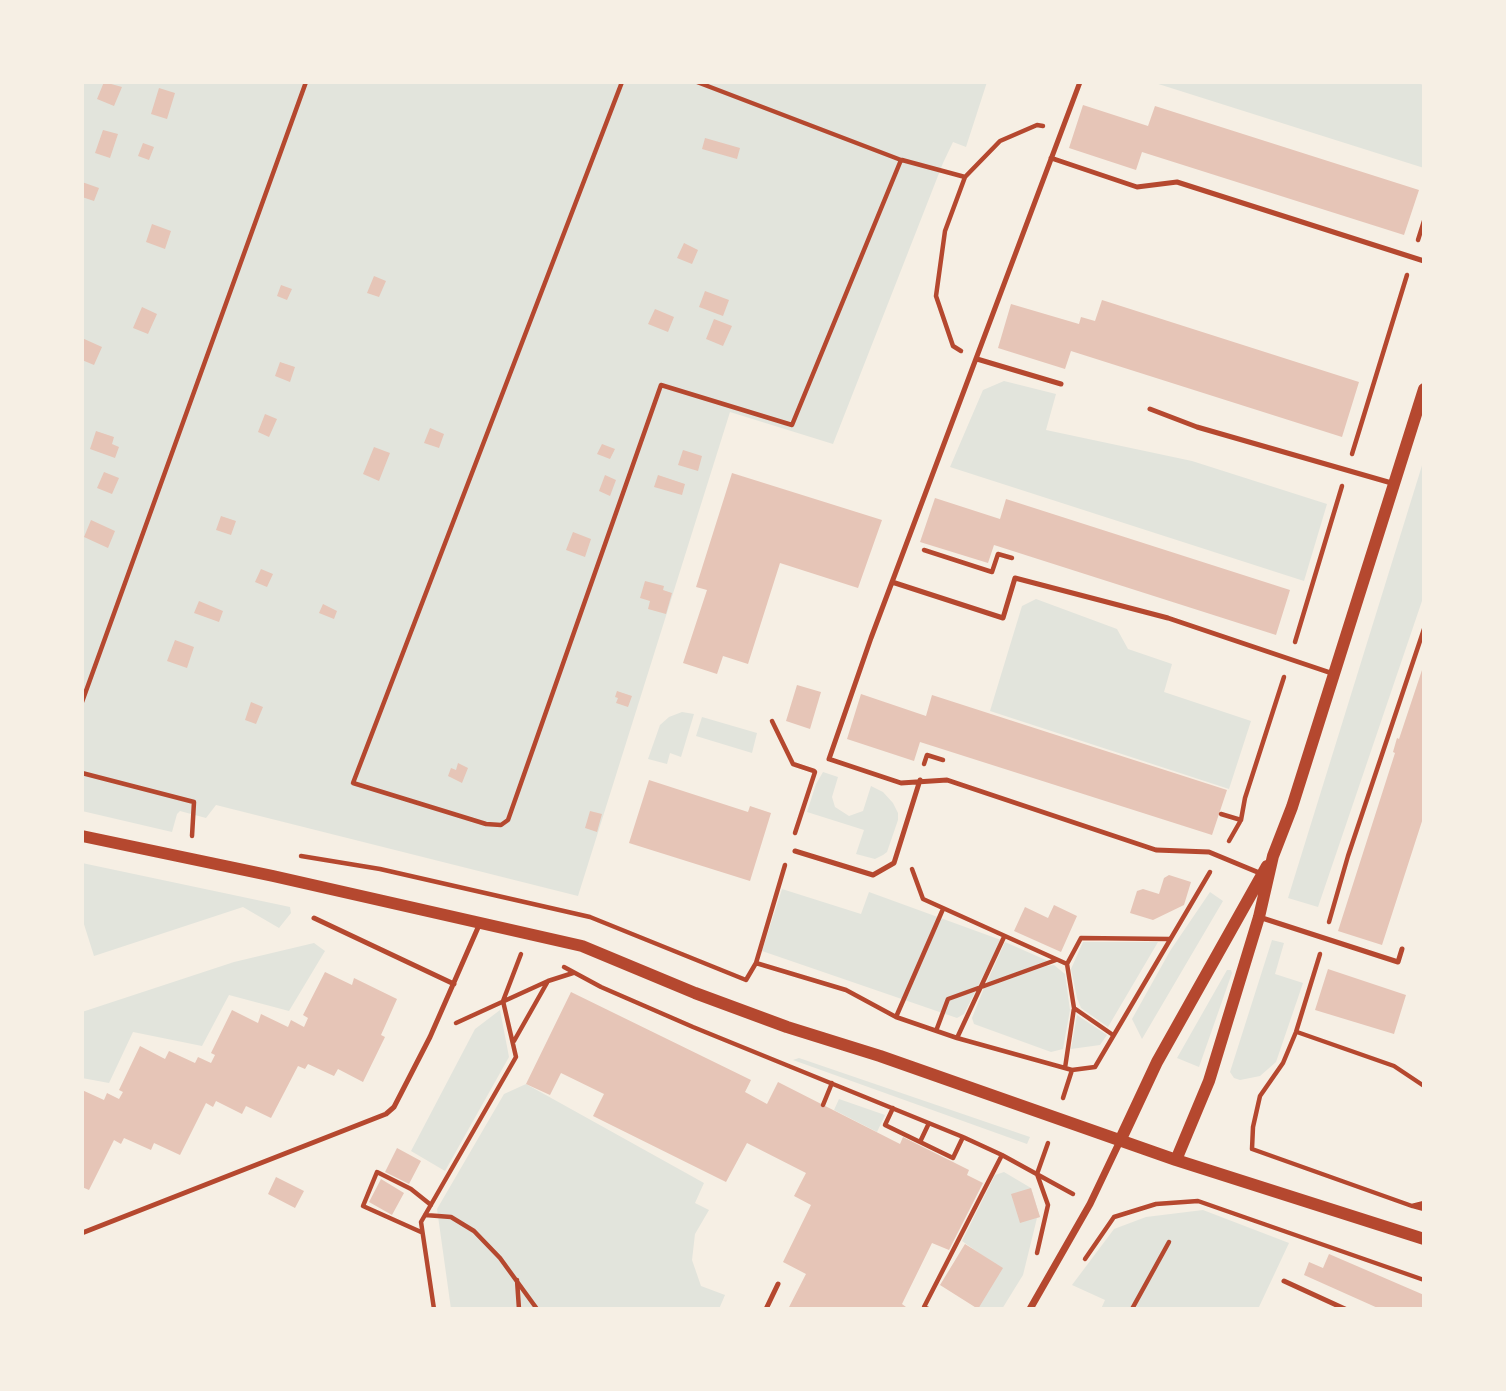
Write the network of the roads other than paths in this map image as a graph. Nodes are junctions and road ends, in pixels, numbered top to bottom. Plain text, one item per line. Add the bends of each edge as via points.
1 (1080, 82) edge
2 (1051, 158) junction
3 (1424, 261) edge
4 (977, 359) junction
5 (1061, 384) dead end
6 (1424, 389) edge
7 (1150, 409) dead end
8 (1395, 484) junction
9 (892, 582) junction
10 (1334, 674) junction
11 (920, 780) junction
12 (82, 836) edge
13 (795, 851) dead end
14 (1273, 856) junction
15 (1262, 874) junction
16 (1259, 918) junction
17 (314, 919) dead end
18 (480, 923) junction
19 (1402, 949) dead end
20 (454, 984) junction
21 (1120, 1141) junction
22 (1176, 1160) junction
23 (82, 1233) edge
24 (1424, 1239) edge
25 (1284, 1281) dead end
26 (778, 1284) dead end
27 (766, 1309) edge
28 (1030, 1309) edge
29 (1345, 1309) edge

1 - 2 lane
2 - 3 lane via 1137,187 1177,182
2 - 4 lane
4 - 5 lane
4 - 9 lane
6 - 8 street
7 - 8 lane
8 - 10 street
9 - 10 lane via 1003,618 1015,578 1168,618
9 - 11 lane via 829,759 901,783
10 - 14 street
11 - 13 lane via 894,863 873,875
11 - 15 lane via 947,780 1156,850 1209,852
12 - 18 street
14 - 15 street
14 - 16 street
15 - 21 street via 1157,1062
16 - 19 lane via 1398,962
16 - 22 street via 1209,1081
17 - 20 lane
18 - 20 lane
18 - 21 street via 582,946 787,1027
20 - 23 lane via 394,1107 386,1114
21 - 22 street
21 - 28 street
22 - 24 street
25 - 29 lane
26 - 27 lane

